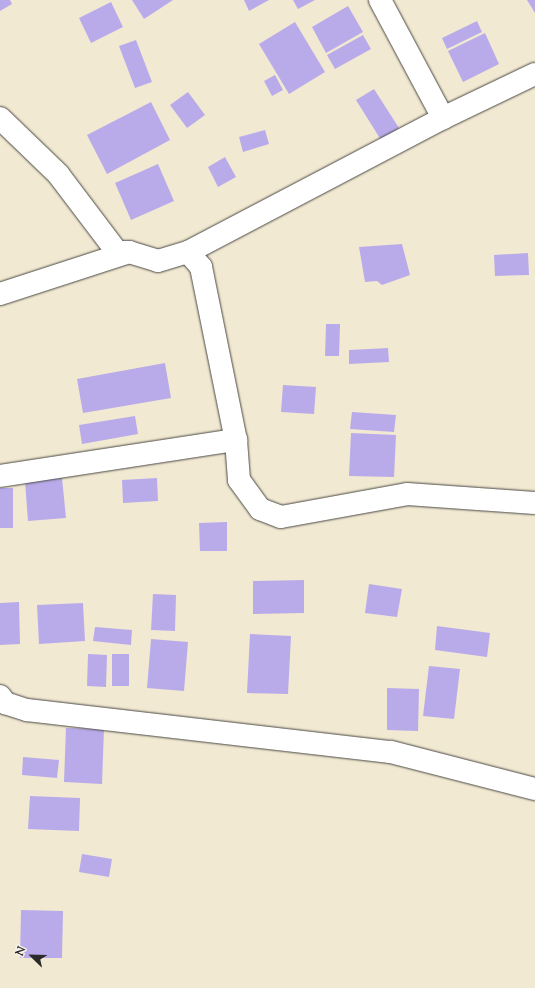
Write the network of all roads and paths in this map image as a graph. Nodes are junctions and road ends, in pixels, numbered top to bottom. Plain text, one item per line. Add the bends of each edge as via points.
1 (380, 0) edge
2 (535, 74) edge
3 (0, 118) edge
4 (443, 118) junction
5 (129, 252) junction
6 (188, 252) junction
7 (0, 294) edge
8 (236, 440) junction
9 (0, 476) edge
10 (535, 504) edge
11 (0, 696) edge
12 (535, 789) edge

1 - 4 street
2 - 4 street
3 - 5 street via 58,174 117,252
4 - 6 street
5 - 6 street via 158,261
5 - 7 street
6 - 8 street via 201,267
8 - 9 street
8 - 10 street via 239,480 260,509 281,517 407,494
11 - 12 street via 5,703 27,710 391,752

